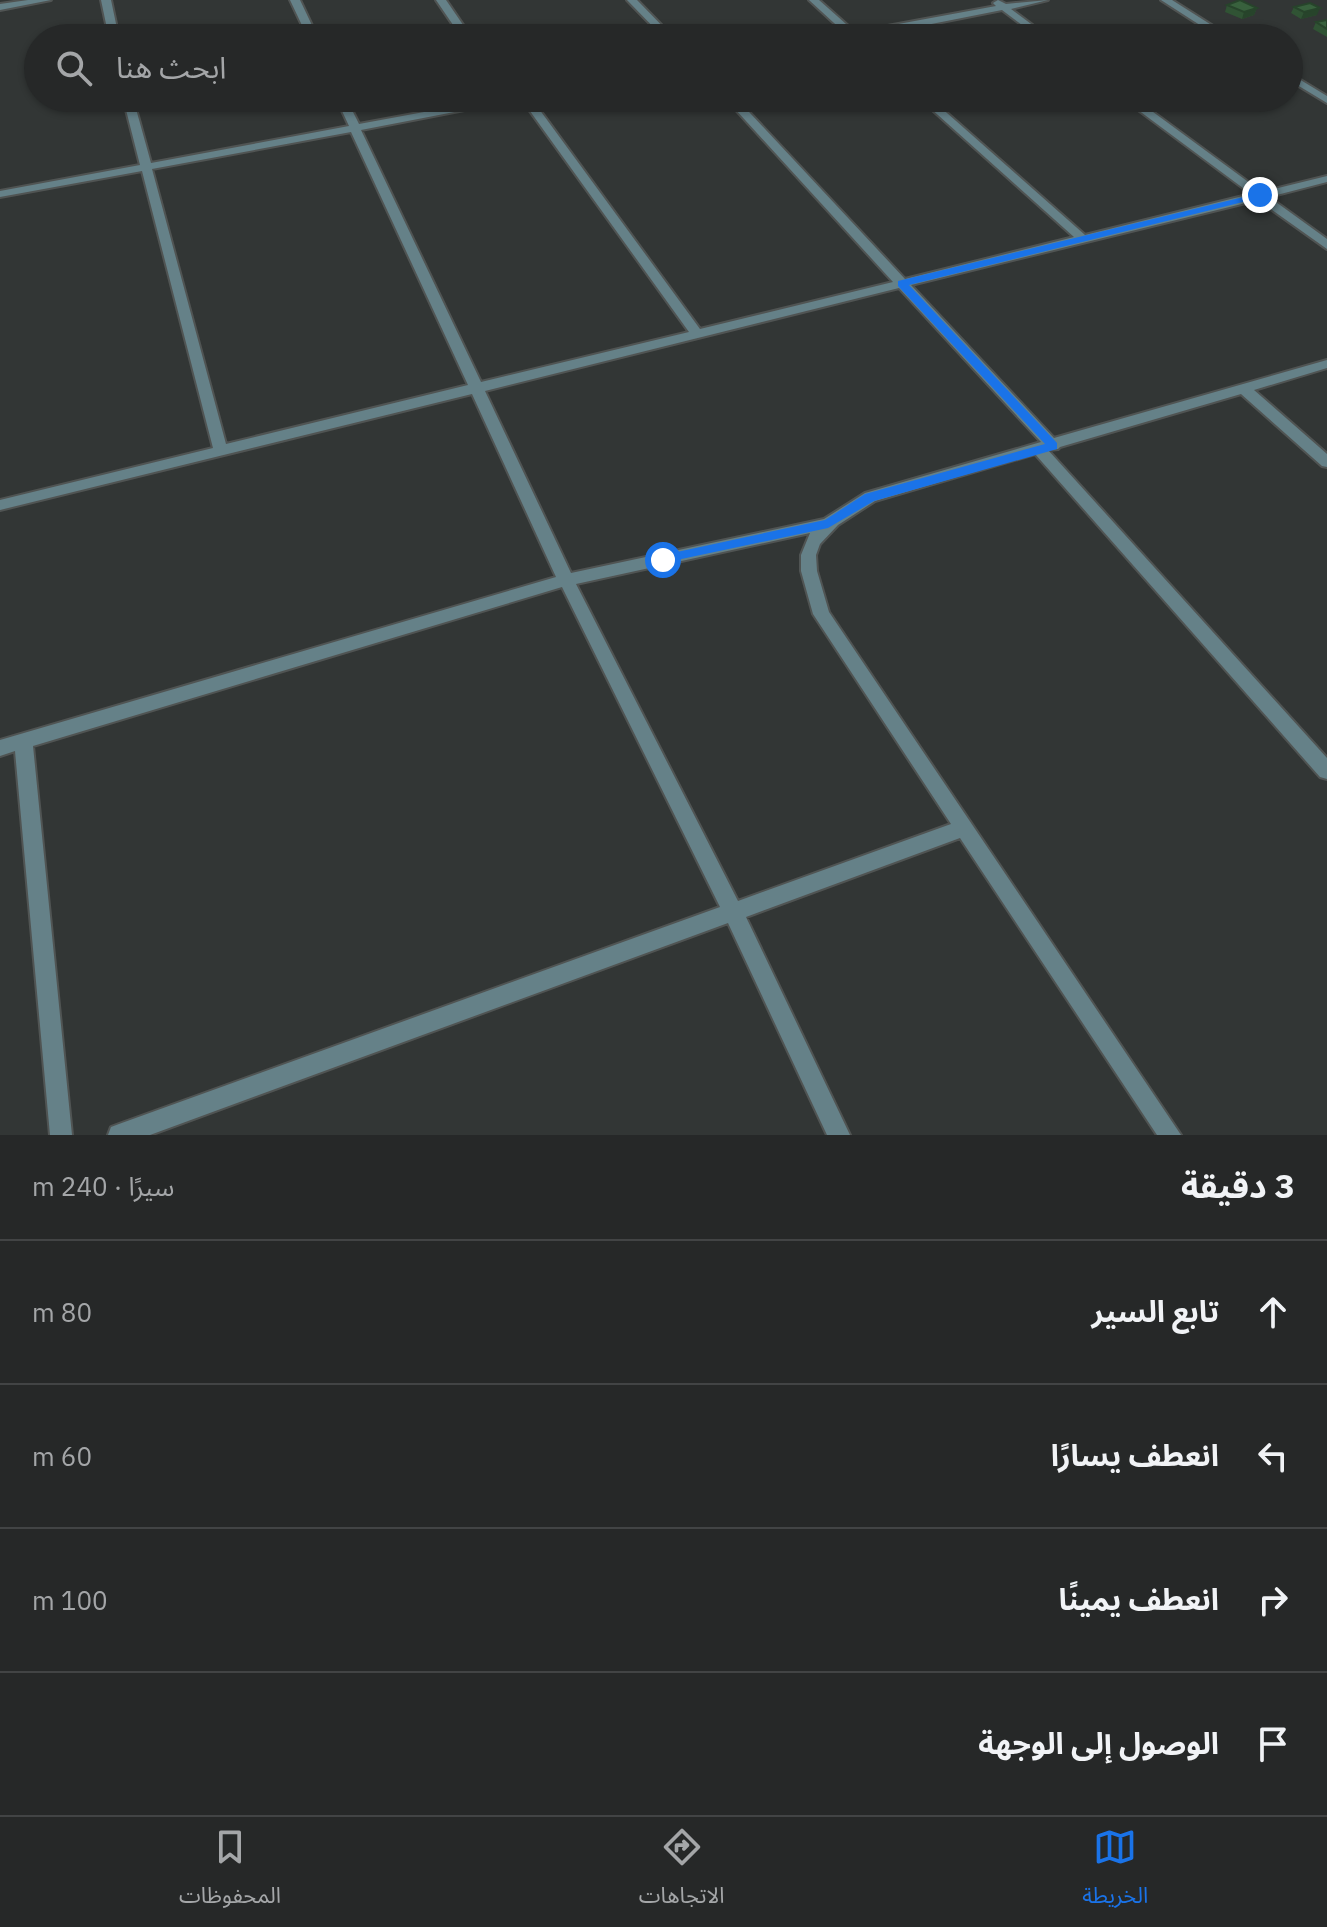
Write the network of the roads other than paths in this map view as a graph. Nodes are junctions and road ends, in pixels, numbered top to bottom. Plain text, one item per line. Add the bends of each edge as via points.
1 (46, 0) edge
2 (106, 0) edge
3 (295, 0) edge
4 (441, 0) edge
5 (632, 0) edge
6 (814, 0) edge
7 (993, 0) edge
8 (1043, 0) edge
9 (1166, 0) edge
10 (0, 7) edge
11 (1003, 7) junction
12 (111, 24) edge
13 (306, 24) edge
14 (457, 24) edge
15 (655, 24) edge
16 (841, 24) edge
17 (919, 24) edge
18 (1026, 24) edge
19 (1205, 24) edge
20 (1303, 85) edge
21 (1327, 100) edge
22 (131, 112) edge
23 (348, 112) edge
24 (441, 112) edge
25 (536, 112) edge
26 (743, 112) edge
27 (940, 112) edge
28 (1146, 112) edge
29 (355, 128) junction
30 (144, 167) junction
31 (1327, 179) edge
32 (0, 194) edge
33 (1260, 195) junction
34 (1083, 239) junction
35 (1327, 245) edge
36 (902, 283) junction
37 (697, 334) junction
38 (1327, 364) edge
39 (476, 388) junction
40 (1244, 389) junction
41 (1047, 448) junction
42 (221, 451) junction
43 (1327, 462) edge
44 (0, 505) edge
45 (828, 524) junction
46 (566, 580) junction
47 (23, 741) junction
48 (0, 748) edge
49 (1327, 771) edge
50 (965, 828) junction
51 (734, 914) junction
52 (61, 1135) edge
53 (119, 1135) edge
54 (839, 1135) edge
55 (1170, 1135) edge

1 - 10 street
2 - 12 street
3 - 13 street
4 - 14 street
5 - 15 street
6 - 16 street
7 - 11 street
8 - 11 street
9 - 19 street
11 - 17 street
11 - 18 street
20 - 21 street
22 - 30 street
23 - 29 street
24 - 29 street
25 - 37 street
26 - 36 street
27 - 34 street
28 - 33 street
29 - 30 street
29 - 39 street
30 - 32 street
30 - 42 street
31 - 33 street
33 - 34 street
33 - 35 street
34 - 36 street
36 - 37 street
36 - 41 street
37 - 39 street
38 - 40 street
39 - 42 street
39 - 46 street
40 - 41 street
40 - 43 street
41 - 45 street via 870,497
41 - 49 street
42 - 44 street
45 - 46 street
45 - 50 street via 808,546 806,574 821,614
46 - 47 street
46 - 51 street
47 - 48 street
47 - 52 street
50 - 51 street
50 - 55 street
51 - 53 street
51 - 54 street

